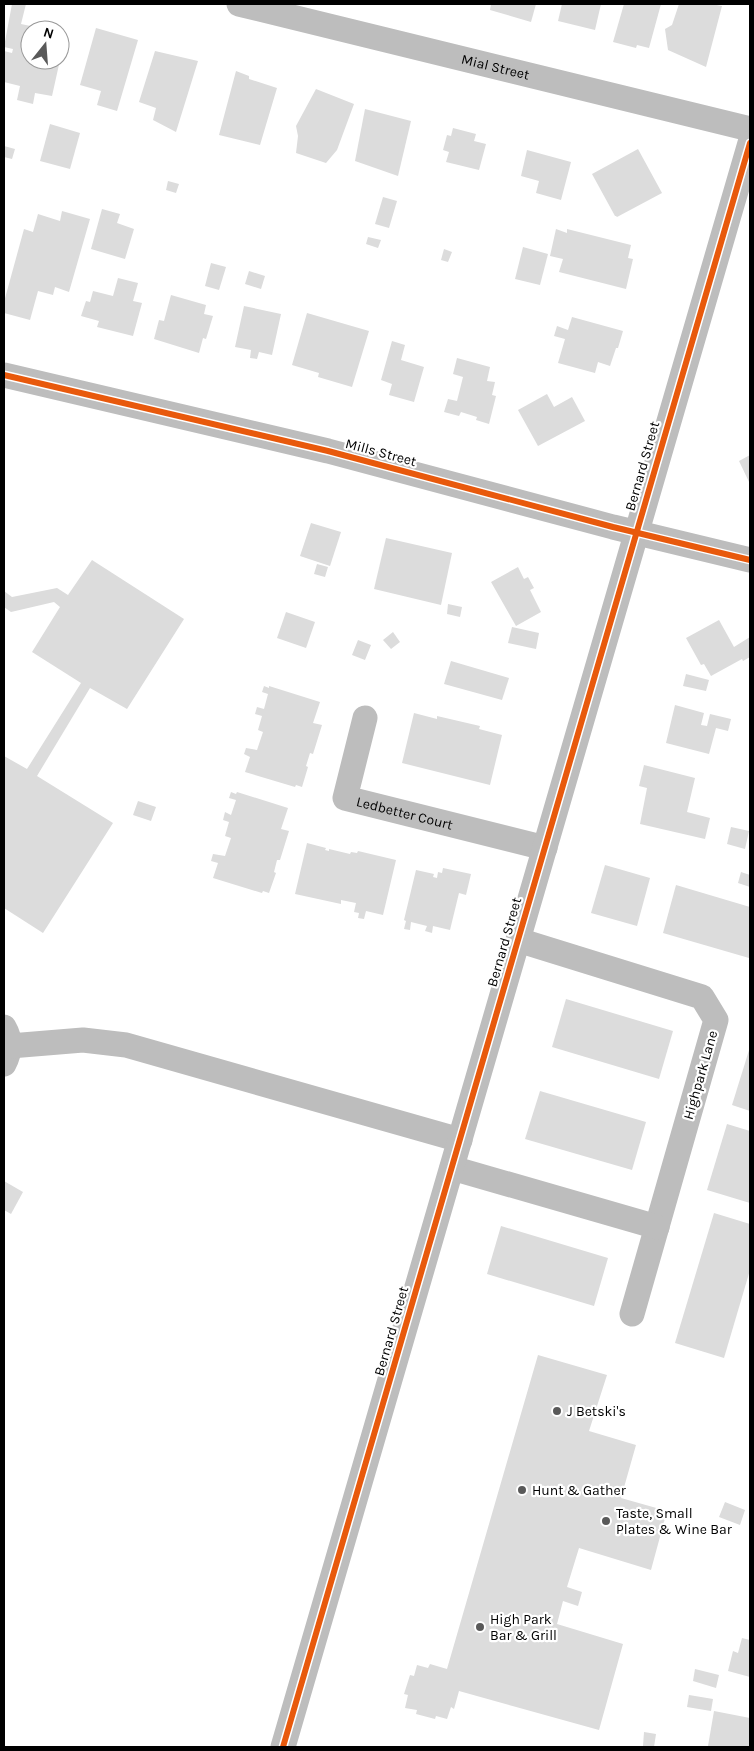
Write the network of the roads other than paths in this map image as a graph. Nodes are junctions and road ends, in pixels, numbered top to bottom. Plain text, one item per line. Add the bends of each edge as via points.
1 (239, 4) edge
2 (750, 129) edge
3 (750, 143) edge
4 (4, 374) edge
5 (636, 531) junction
6 (750, 560) edge
7 (365, 718) dead end
8 (545, 848) junction
9 (518, 940) junction
10 (6, 1045) edge
11 (460, 1140) junction
12 (452, 1168) junction
13 (657, 1227) junction
14 (632, 1314) dead end
15 (283, 1747) edge

1 - 2 street, Mial Street
3 - 5 street, Bernard Street
4 - 5 street, Mills Street via 328,451
5 - 6 street, Mills Street
5 - 8 street, Bernard Street
7 - 8 street, Ledbetter Court via 345,798
8 - 9 street, Bernard Street
9 - 11 street, Bernard Street
9 - 13 street, Highpark Lane via 702,997 716,1020
10 - 11 street via 83,1040 126,1044
11 - 12 street, Bernard Street
12 - 13 street
12 - 15 street, Bernard Street
13 - 14 street, Highpark Lane

